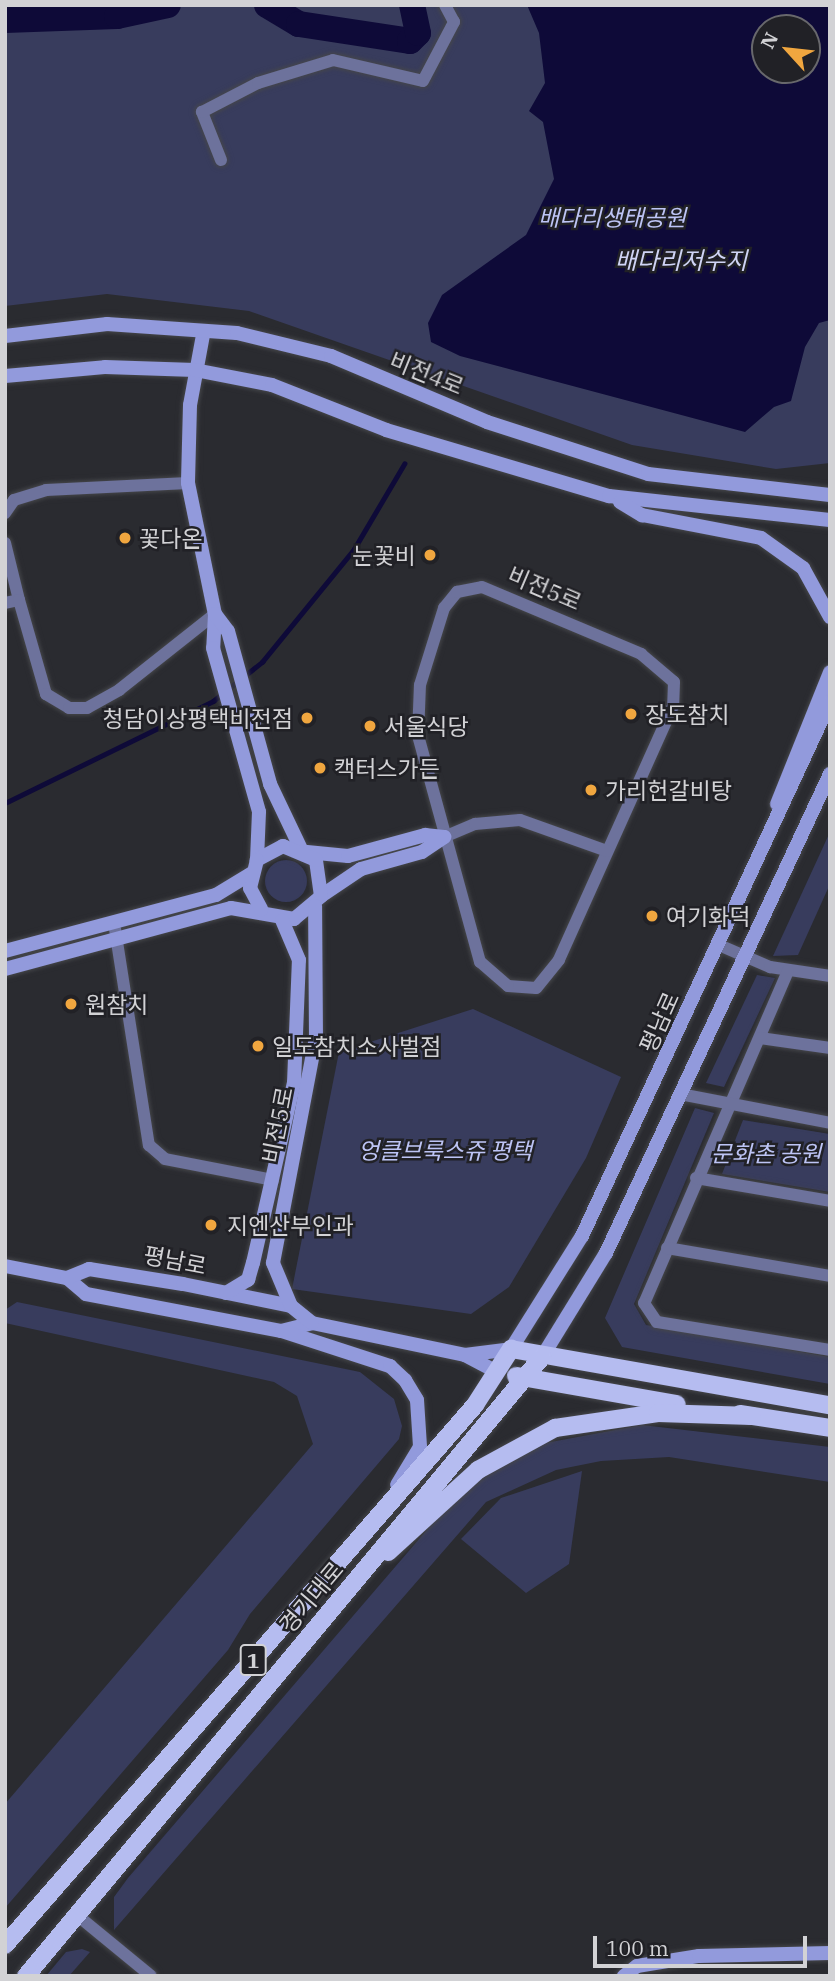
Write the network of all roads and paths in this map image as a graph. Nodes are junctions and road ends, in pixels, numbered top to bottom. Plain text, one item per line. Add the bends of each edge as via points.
1 (445, 5) edge
2 (221, 160) dead end
3 (203, 335) junction
4 (5, 336) edge
5 (195, 370) junction
6 (5, 376) edge
7 (188, 483) junction
8 (830, 495) edge
9 (609, 496) junction
10 (5, 513) edge
11 (830, 520) edge
12 (5, 543) edge
13 (19, 600) junction
14 (5, 604) edge
15 (215, 614) junction
16 (830, 617) edge
17 (830, 672) edge
18 (830, 702) edge
19 (830, 774) edge
20 (772, 828) junction
21 (444, 837) junction
22 (304, 850) junction
23 (607, 852) junction
24 (254, 866) junction
25 (318, 901) junction
26 (261, 909) junction
27 (282, 920) junction
28 (114, 922) junction
29 (117, 938) junction
30 (719, 945) junction
31 (5, 951) edge
32 (744, 955) junction
33 (5, 969) edge
34 (788, 971) junction
35 (830, 976) edge
36 (760, 1038) junction
37 (830, 1048) edge
38 (680, 1094) junction
39 (728, 1105) junction
40 (830, 1123) edge
41 (696, 1178) junction
42 (273, 1180) junction
43 (830, 1201) edge
44 (667, 1248) junction
45 (5, 1266) edge
46 (830, 1276) edge
47 (67, 1278) junction
48 (226, 1293) junction
49 (290, 1306) junction
50 (312, 1323) junction
51 (281, 1331) junction
52 (511, 1349) junction
53 (830, 1350) edge
54 (466, 1354) junction
55 (542, 1357) junction
56 (498, 1372) junction
57 (525, 1378) junction
58 (830, 1405) edge
59 (752, 1416) junction
60 (830, 1428) edge
61 (370, 1526) junction
62 (368, 1566) junction
63 (78, 1916) junction
64 (5, 1945) edge
65 (830, 1952) edge
66 (26, 1976) edge
67 (151, 1976) edge
68 (624, 1976) edge

1 - 2 street via 454,22 423,81 332,60 258,83 202,112
3 - 4 street, 비전4로 via 107,324
3 - 5 street
3 - 8 street, 비전4로 via 237,333 292,344 487,422 648,474
5 - 6 street via 105,367
5 - 7 street
5 - 9 street via 272,385 386,430
7 - 10 street via 46,490 14,500
7 - 15 street
9 - 11 street
9 - 16 street via 642,514 761,538 803,568
12 - 13 street
13 - 14 street
13 - 15 street via 46,694 69,708 87,708 119,690
15 - 22 street via 230,638 270,784
15 - 24 street via 214,651 259,812
17 - 20 street via 782,780
18 - 20 street, 평남로
19 - 32 street
20 - 30 street, 평남로
21 - 22 street via 425,835 348,856
21 - 23 street via 475,824 520,820
21 - 23 street, 비전5로 via 480,962 508,986 536,988 559,960
21 - 23 street, 비전5로 via 418,736 420,685 444,608 457,592 482,587 641,654 674,682 673,706
21 - 25 street via 422,852 361,869
22 - 24 street via 284,846
22 - 25 street via 322,871
24 - 26 street via 250,888
24 - 28 street via 216,895
25 - 27 street
25 - 49 street, 비전5로 via 316,1038 273,1263
26 - 27 street
26 - 29 street via 231,908
27 - 42 street, 비전5로 via 299,960 301,1022
28 - 29 street
28 - 31 street
29 - 33 street
29 - 42 street via 149,1145 165,1159
30 - 32 street
30 - 52 street, 평남로 via 582,1236
32 - 34 street
32 - 38 street
34 - 35 street
34 - 36 street
36 - 37 street
36 - 39 street
38 - 39 street
38 - 55 street via 606,1254
39 - 40 street
39 - 41 street
41 - 43 street
41 - 44 street
42 - 48 street, 비전5로 via 248,1280
44 - 46 street
44 - 53 street via 644,1303 657,1322
45 - 47 street, 평남로
47 - 48 street, 평남로 via 89,1269
47 - 51 street, 평남로 via 86,1294
48 - 49 street, 평남로
49 - 50 street, 평남로
50 - 51 street, 평남로
50 - 54 street, 평남로
51 - 61 street via 390,1366 417,1400 420,1447
52 - 54 street
52 - 55 main road
52 - 56 main road, 경기대로 / 1
54 - 56 street
55 - 57 main road, 경기대로 / 1
55 - 58 main road
56 - 57 main road
56 - 61 main road, 경기대로 / 1
57 - 59 main road
57 - 62 main road, 경기대로 / 1
59 - 60 main road
59 - 62 main road via 658,1413 555,1428 478,1469 410,1536
61 - 64 main road, 경기대로 / 1
62 - 63 main road, 경기대로 / 1
63 - 66 main road, 경기대로 / 1
63 - 67 street
65 - 68 street via 699,1956 637,1966

